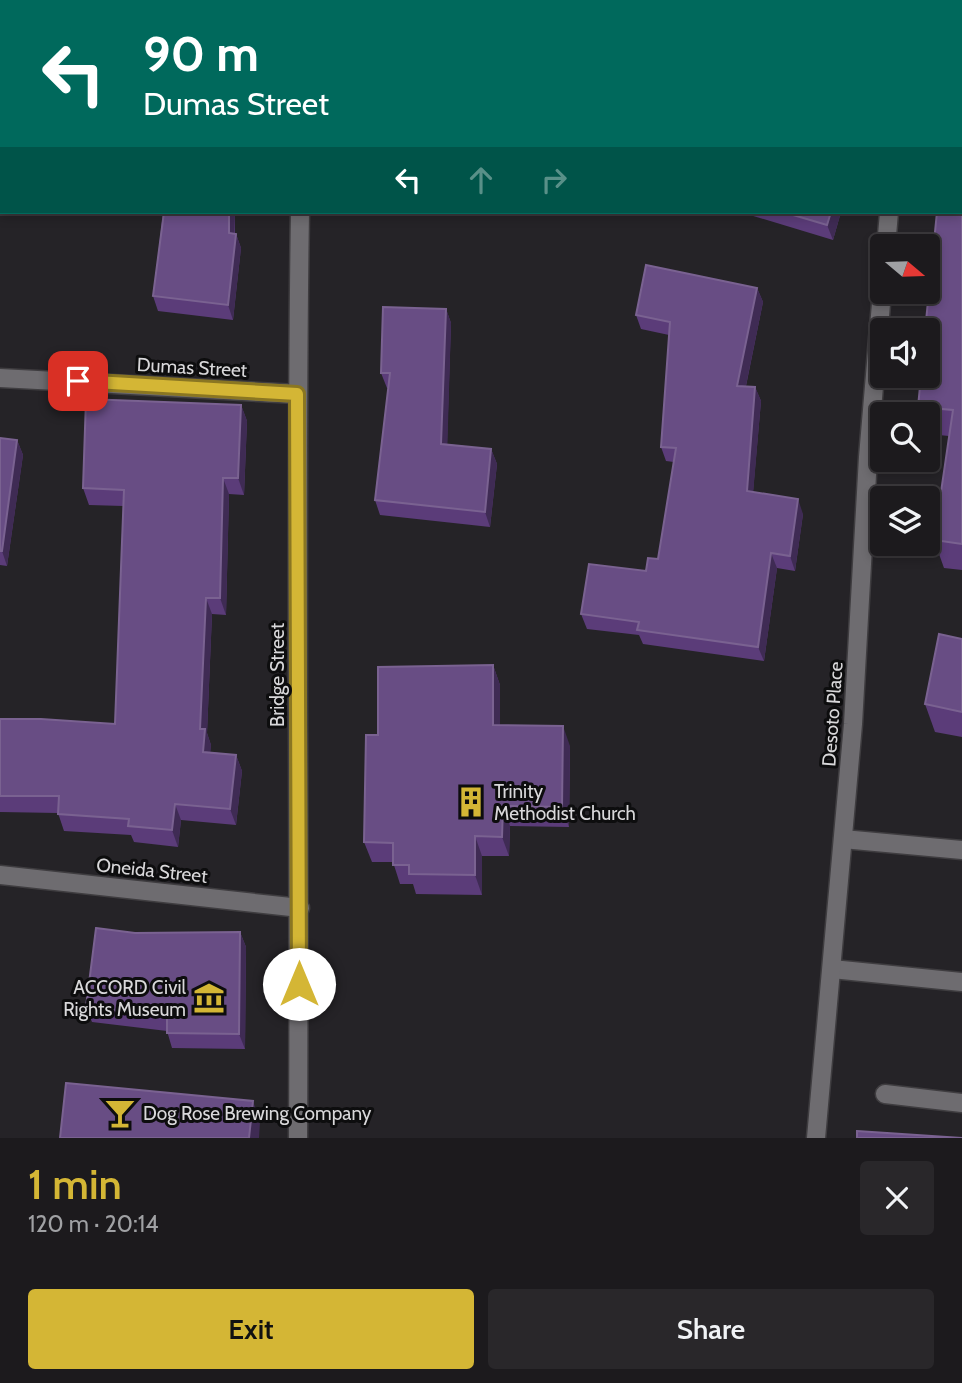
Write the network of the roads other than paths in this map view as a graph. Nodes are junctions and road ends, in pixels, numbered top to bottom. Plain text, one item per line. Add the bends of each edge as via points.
1 (300, 214) edge
2 (889, 214) edge
3 (887, 234) edge
4 (881, 304) edge
5 (0, 378) edge
6 (297, 394) junction
7 (843, 839) junction
8 (962, 850) edge
9 (0, 875) edge
10 (300, 908) junction
11 (832, 969) junction
12 (962, 982) edge
13 (885, 1094) dead end
14 (962, 1103) edge
15 (298, 1138) edge
16 (816, 1138) edge

1 - 6 street, Bridge Street
2 - 3 street
4 - 7 street, Desoto Place
5 - 6 street, Dumas Street
6 - 10 street, Bridge Street
7 - 8 street
7 - 11 street, Desoto Place
9 - 10 street, Oneida Street
10 - 15 street, Bridge Street
11 - 12 street
11 - 16 street, Desoto Place
13 - 14 street

